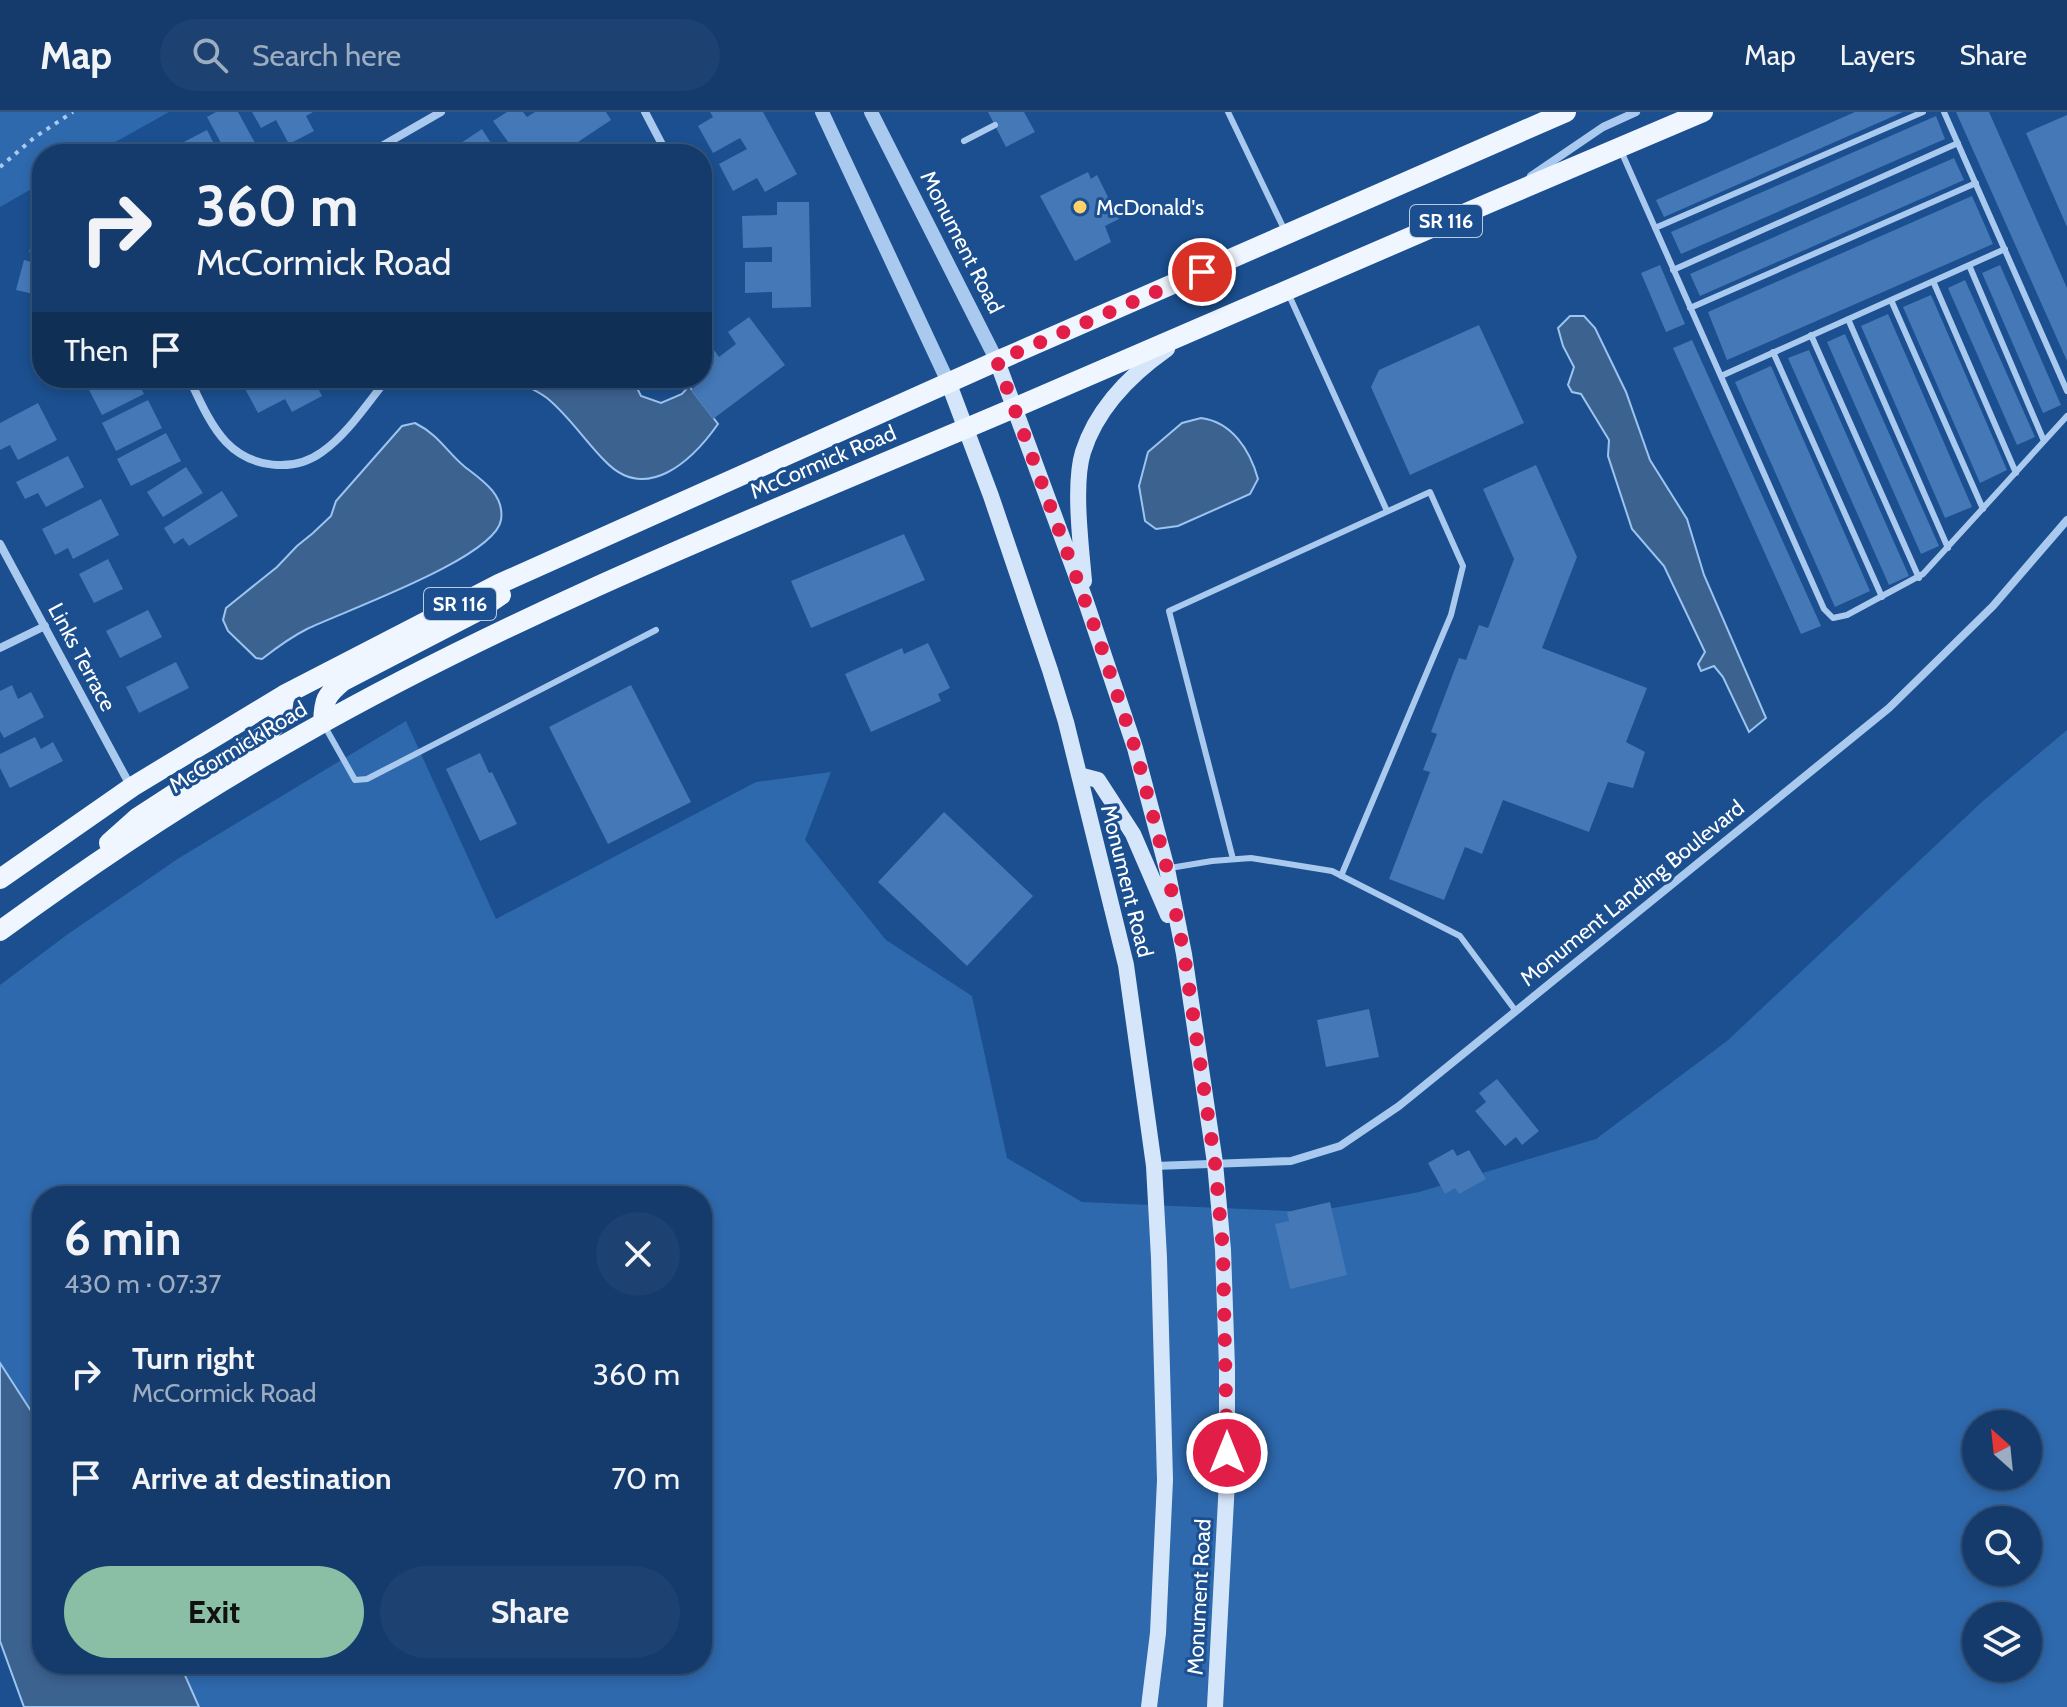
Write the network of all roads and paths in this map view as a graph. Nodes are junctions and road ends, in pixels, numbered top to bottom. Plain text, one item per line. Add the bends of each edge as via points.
1 (73, 112) edge
2 (441, 112) edge
3 (645, 112) edge
4 (822, 112) edge
5 (871, 112) edge
6 (1228, 112) edge
7 (1566, 112) edge
8 (1636, 112) edge
9 (1703, 112) edge
10 (1923, 112) edge
11 (1944, 112) edge
12 (995, 125) dead end
13 (964, 141) dead end
14 (1958, 143) junction
15 (385, 144) edge
16 (662, 144) edge
17 (1620, 147) junction
18 (0, 167) edge
19 (1976, 183) junction
20 (1497, 199) junction
21 (1655, 228) junction
22 (1287, 235) junction
23 (2005, 249) junction
24 (1969, 265) junction
25 (1673, 270) junction
26 (1933, 281) junction
27 (1287, 290) junction
28 (1891, 300) junction
29 (1690, 308) junction
30 (1848, 319) junction
31 (1190, 332) junction
32 (1811, 335) junction
33 (1773, 352) junction
34 (997, 361) junction
35 (1721, 376) junction
36 (949, 384) junction
37 (194, 388) edge
38 (379, 388) edge
39 (2067, 391) edge
40 (1015, 407) junction
41 (2067, 416) edge
42 (964, 427) junction
43 (2044, 441) junction
44 (2016, 473) junction
45 (1983, 509) junction
46 (1387, 511) junction
47 (2067, 520) edge
48 (0, 544) edge
49 (1948, 548) junction
50 (516, 577) junction
51 (1919, 578) junction
52 (1882, 597) junction
53 (1086, 602) junction
54 (45, 626) junction
55 (656, 630) dead end
56 (0, 648) edge
57 (284, 695) junction
58 (323, 723) junction
59 (1079, 775) junction
60 (132, 787) junction
61 (1233, 859) junction
62 (91, 865) junction
63 (1167, 869) junction
64 (1341, 876) junction
65 (0, 879) edge
66 (0, 931) edge
67 (1184, 954) junction
68 (1515, 1010) junction
69 (1215, 1163) junction
70 (1154, 1166) junction
71 (1149, 1707) edge
72 (1215, 1707) edge

1 - 18 path
2 - 15 street
3 - 16 street
4 - 36 street, Monument Road
5 - 34 street, Monument Road
6 - 22 lane
7 - 22 main road, McCormick Road / SR 116
8 - 20 street via 1603,127
9 - 17 main road, McCormick Road / SR 116
10 - 21 lane
11 - 14 lane
12 - 13 lane
14 - 19 lane
14 - 25 lane
17 - 20 main road, McCormick Road / SR 116
17 - 21 lane
19 - 23 lane
19 - 29 lane
20 - 27 main road, McCormick Road / SR 116
21 - 25 lane
22 - 34 main road, McCormick Road / SR 116
23 - 24 lane
23 - 39 lane
24 - 26 lane
24 - 43 lane
25 - 29 lane
26 - 28 lane
26 - 44 lane
27 - 31 main road, McCormick Road / SR 116
27 - 46 lane
28 - 30 lane
28 - 45 lane
29 - 35 lane
30 - 32 lane
30 - 49 lane
31 - 40 main road, McCormick Road / SR 116
31 - 53 main road via 1136,371 1103,410 1082,454 1078,507
32 - 33 lane
32 - 51 lane
33 - 35 lane
33 - 52 lane
34 - 36 main road, McCormick Road / SR 116
34 - 40 main road, Monument Road
35 - 52 lane via 1828,614 1838,618
36 - 42 main road, Monument Road
36 - 50 main road, McCormick Road / SR 116
37 - 38 street via 228,444 250,458 277,465 321,453
40 - 42 main road, McCormick Road / SR 116
40 - 53 main road, Monument Road
41 - 43 lane
42 - 58 main road, McCormick Road / SR 116 via 488,637
42 - 59 main road, Monument Road via 1050,670
43 - 44 lane
44 - 45 lane
45 - 49 lane
46 - 61 lane via 1169,611
46 - 64 lane via 1430,492 1463,566 1451,615
47 - 68 street, Monument Landing Boulevard via 1993,606 1889,708
48 - 54 street, Links Terrace
49 - 51 lane
50 - 57 main road, McCormick Road / SR 116
50 - 58 main road via 506,592 476,612 343,681 324,702
51 - 52 lane
53 - 63 main road, Monument Road via 1135,748
54 - 56 street
54 - 60 street, Links Terrace
55 - 58 lane via 367,779 355,780
57 - 60 main road, McCormick Road / SR 116
57 - 62 main road via 279,722 269,732 137,818
58 - 62 main road, McCormick Road / SR 116
59 - 67 main road via 1098,780 1133,834
59 - 70 main road, Monument Road via 1126,965
60 - 65 main road, McCormick Road / SR 116
61 - 63 lane
61 - 64 lane
62 - 66 main road, McCormick Road / SR 116
63 - 67 main road, Monument Road
64 - 68 lane via 1460,936
67 - 69 main road, Monument Road
68 - 69 street, Monument Landing Boulevard via 1399,1106 1340,1146 1291,1161
69 - 70 street, Monument Landing Boulevard
69 - 72 main road, Monument Road via 1223,1250 1227,1481
70 - 71 main road, Monument Road via 1165,1480

